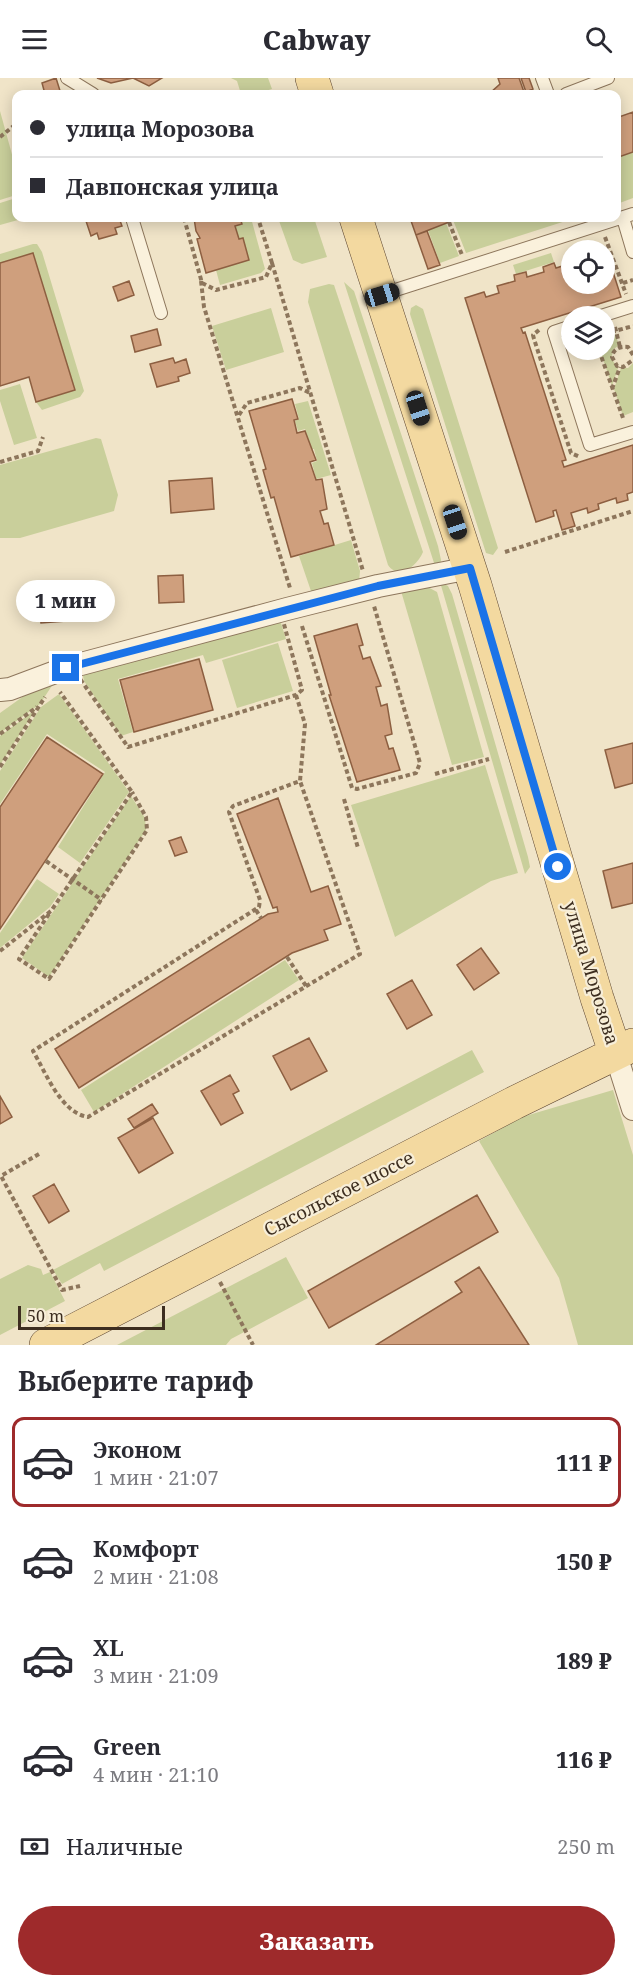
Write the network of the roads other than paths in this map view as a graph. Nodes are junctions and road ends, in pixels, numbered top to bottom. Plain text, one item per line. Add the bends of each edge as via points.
1 (67, 78) edge
2 (608, 78) edge
3 (86, 90) edge
4 (576, 90) edge
5 (628, 216) edge
6 (133, 222) edge
7 (357, 222) edge
8 (609, 222) edge
9 (633, 252) edge
10 (382, 295) junction
11 (629, 303) edge
12 (615, 310) edge
13 (161, 313) dead end
14 (561, 330) edge
15 (561, 354) edge
16 (563, 360) edge
17 (633, 432) edge
18 (470, 568) junction
19 (0, 690) edge
20 (624, 1048) edge
21 (633, 1109) edge
22 (46, 1345) edge

1 - 3 lane
2 - 4 lane
5 - 9 lane
6 - 13 lane
7 - 10 main road, улица Морозова
8 - 10 lane
10 - 18 main road, улица Морозова
11 - 12 lane
14 - 15 lane via 554,332
16 - 17 lane via 590,445
18 - 19 street via 296,607 54,683
18 - 20 main road, улица Морозова via 597,998
20 - 21 street, улица Морозова
20 - 22 main road, Сысольское шоссе

